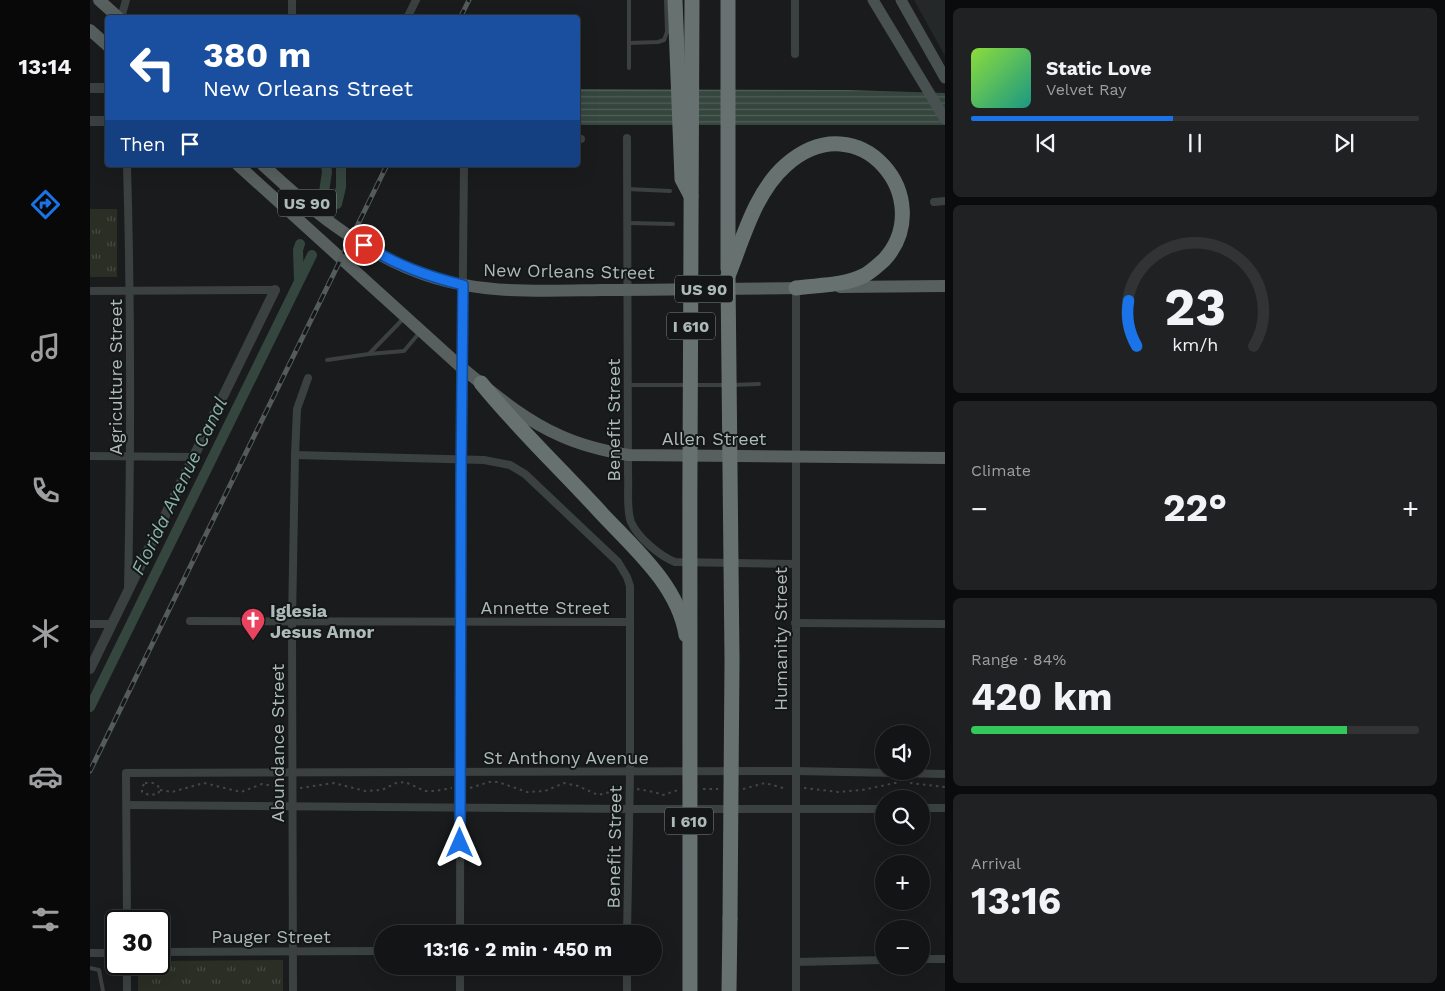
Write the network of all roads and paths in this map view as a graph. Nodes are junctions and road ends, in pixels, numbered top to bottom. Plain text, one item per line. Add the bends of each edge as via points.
1 (99, 0) edge
2 (126, 0) edge
3 (292, 0) edge
4 (416, 0) edge
5 (629, 0) edge
6 (666, 0) edge
7 (675, 0) edge
8 (692, 0) edge
9 (728, 0) edge
10 (795, 0) edge
11 (873, 0) edge
12 (901, 0) edge
13 (116, 15) edge
14 (121, 15) edge
15 (292, 15) edge
16 (408, 15) edge
17 (90, 30) edge
18 (105, 39) edge
19 (629, 43) junction
20 (795, 54) dead end
21 (629, 68) dead end
22 (944, 74) edge
23 (90, 88) edge
24 (105, 88) edge
25 (945, 120) edge
26 (90, 121) edge
27 (105, 121) edge
28 (627, 138) dead end
29 (127, 167) edge
30 (240, 167) edge
31 (265, 167) edge
32 (464, 167) edge
33 (627, 189) junction
34 (670, 191) dead end
35 (691, 196) junction
36 (945, 201) edge
37 (934, 202) dead end
38 (628, 223) junction
39 (672, 224) dead end
40 (728, 276) junction
41 (463, 285) junction
42 (945, 286) edge
43 (796, 288) junction
44 (275, 290) joint
45 (628, 290) junction
46 (90, 291) edge
47 (130, 291) junction
48 (405, 316) junction
49 (422, 331) junction
50 (369, 354) junction
51 (328, 360) dead end
52 (462, 368) junction
53 (308, 378) dead end
54 (481, 383) junction
55 (760, 384) dead end
56 (628, 385) junction
57 (294, 455) junction
58 (628, 455) junction
59 (90, 456) edge
60 (130, 456) junction
61 (194, 456) junction
62 (795, 456) junction
63 (945, 458) edge
64 (461, 459) junction
65 (795, 564) junction
66 (128, 589) junction
67 (190, 620) dead end
68 (292, 621) junction
69 (461, 621) junction
70 (630, 622) junction
71 (795, 623) junction
72 (90, 624) edge
73 (112, 624) junction
74 (945, 624) edge
75 (689, 651) junction
76 (90, 670) edge
77 (460, 771) junction
78 (795, 771) junction
79 (292, 773) junction
80 (630, 773) junction
81 (945, 774) edge
82 (292, 788) junction
83 (460, 788) junction
84 (630, 789) junction
85 (160, 790) junction
86 (127, 805) junction
87 (292, 806) junction
88 (460, 807) junction
89 (930, 808) edge
90 (945, 808) edge
91 (629, 809) junction
92 (795, 809) junction
93 (875, 809) edge
94 (127, 910) edge
95 (460, 925) edge
96 (627, 925) edge
97 (293, 950) junction
98 (374, 951) edge
99 (170, 952) edge
100 (90, 953) edge
101 (105, 953) edge
102 (930, 959) edge
103 (945, 959) edge
104 (875, 960) edge
105 (796, 962) junction
106 (90, 968) edge
107 (127, 975) edge
108 (460, 975) edge
109 (627, 975) edge
110 (103, 991) edge
111 (126, 991) edge
112 (293, 991) edge
113 (460, 991) edge
114 (627, 991) edge
115 (690, 991) edge
116 (729, 991) edge
117 (796, 991) edge

1 - 13 main road
2 - 14 street
3 - 15 street
4 - 16 street
5 - 19 lane
6 - 19 lane via 667,32 664,40
7 - 35 highway via 682,179
8 - 35 highway, I 610, bridge
9 - 40 highway, I 610
10 - 20 street
11 - 25 main road
12 - 22 main road
17 - 18 main road
19 - 21 lane
23 - 24 street
26 - 27 street
28 - 33 street, Benefit Street
29 - 47 street, Agriculture Street
30 - 48 main road, US 90
31 - 41 main road, New Orleans Street / US 90 via 352,239 404,267
32 - 41 street
33 - 34 lane
33 - 38 street, Benefit Street
35 - 75 highway, I 610, bridge
36 - 37 street
38 - 39 lane
38 - 45 street, Benefit Street
40 - 43 highway via 759,202 785,166 799,155 830,143 867,151 890,173 898,189 901,224 890,253 864,276 846,282
40 - 116 highway, I 610, bridge via 732,660
41 - 45 main road, New Orleans Street / US 90 via 520,290
41 - 52 street
42 - 43 main road, New Orleans Street / US 90
43 - 45 main road, New Orleans Street / US 90
43 - 62 street, Humanity Street
44 - 47 street
44 - 61 street
45 - 56 street, Benefit Street
46 - 47 street
47 - 60 street, Agriculture Street
48 - 49 main road, US 90
48 - 50 lane
49 - 50 lane via 404,351
49 - 52 main road, US 90
50 - 51 lane
52 - 54 main road, US 90
52 - 64 street
53 - 57 street, Abundance Street via 297,409
54 - 58 main road, Allen Street / US 90 via 537,424 560,436 593,448
54 - 75 highway, bridge via 504,412 645,559 670,592 684,621
55 - 56 lane
56 - 58 street, Benefit Street
57 - 64 street
57 - 68 street, Abundance Street
58 - 62 main road, Allen Street / US 90
58 - 65 street, Benefit Street via 631,523 664,558 675,562
59 - 60 street
60 - 61 street
60 - 66 street, Agriculture Street
61 - 66 street
62 - 63 main road, Allen Street / US 90
62 - 65 street, Humanity Street
64 - 69 street
64 - 70 street, Benefit Street via 495,461 525,474 618,562 630,586
65 - 71 street, Humanity Street
66 - 73 street
67 - 68 street, Annette Street
68 - 69 street, Annette Street
68 - 79 street, Abundance Street
69 - 70 street, Annette Street
69 - 77 street
70 - 80 street, Benefit Street
71 - 74 street
71 - 78 street, Humanity Street
72 - 73 street
73 - 76 street
75 - 115 highway, I 610, bridge
77 - 79 street, St Anthony Avenue
77 - 80 street, St Anthony Avenue
77 - 83 street
78 - 80 street, St Anthony Avenue
78 - 81 street, St Anthony Avenue
78 - 92 street, Humanity Street
79 - 82 street, Abundance Street
79 - 86 street, St Anthony Avenue via 126,773
80 - 84 street, Benefit Street
82 - 83 path via 334,783 365,791 382,790 404,782 425,791
82 - 85 path via 262,784 241,792 204,782 172,792
82 - 87 street, Abundance Street
83 - 84 path via 498,782 527,792 545,791 564,784 598,795
83 - 88 street
84 - 91 street, Benefit Street
85 - 85 path via 153,783 145,783 142,788 142,792 149,795 158,794
86 - 87 street
86 - 94 street
87 - 88 street
87 - 97 street, Abundance Street
88 - 91 street
88 - 95 street
89 - 90 street
91 - 92 street
91 - 96 street, Benefit Street
92 - 93 street
92 - 105 street, Humanity Street
97 - 98 street, Pauger Street
97 - 99 street, Pauger Street
97 - 112 street, Abundance Street
100 - 101 street
102 - 103 street
104 - 105 street
105 - 117 street, Humanity Street
106 - 110 lane via 99,970
107 - 111 street
108 - 113 street
109 - 114 street

